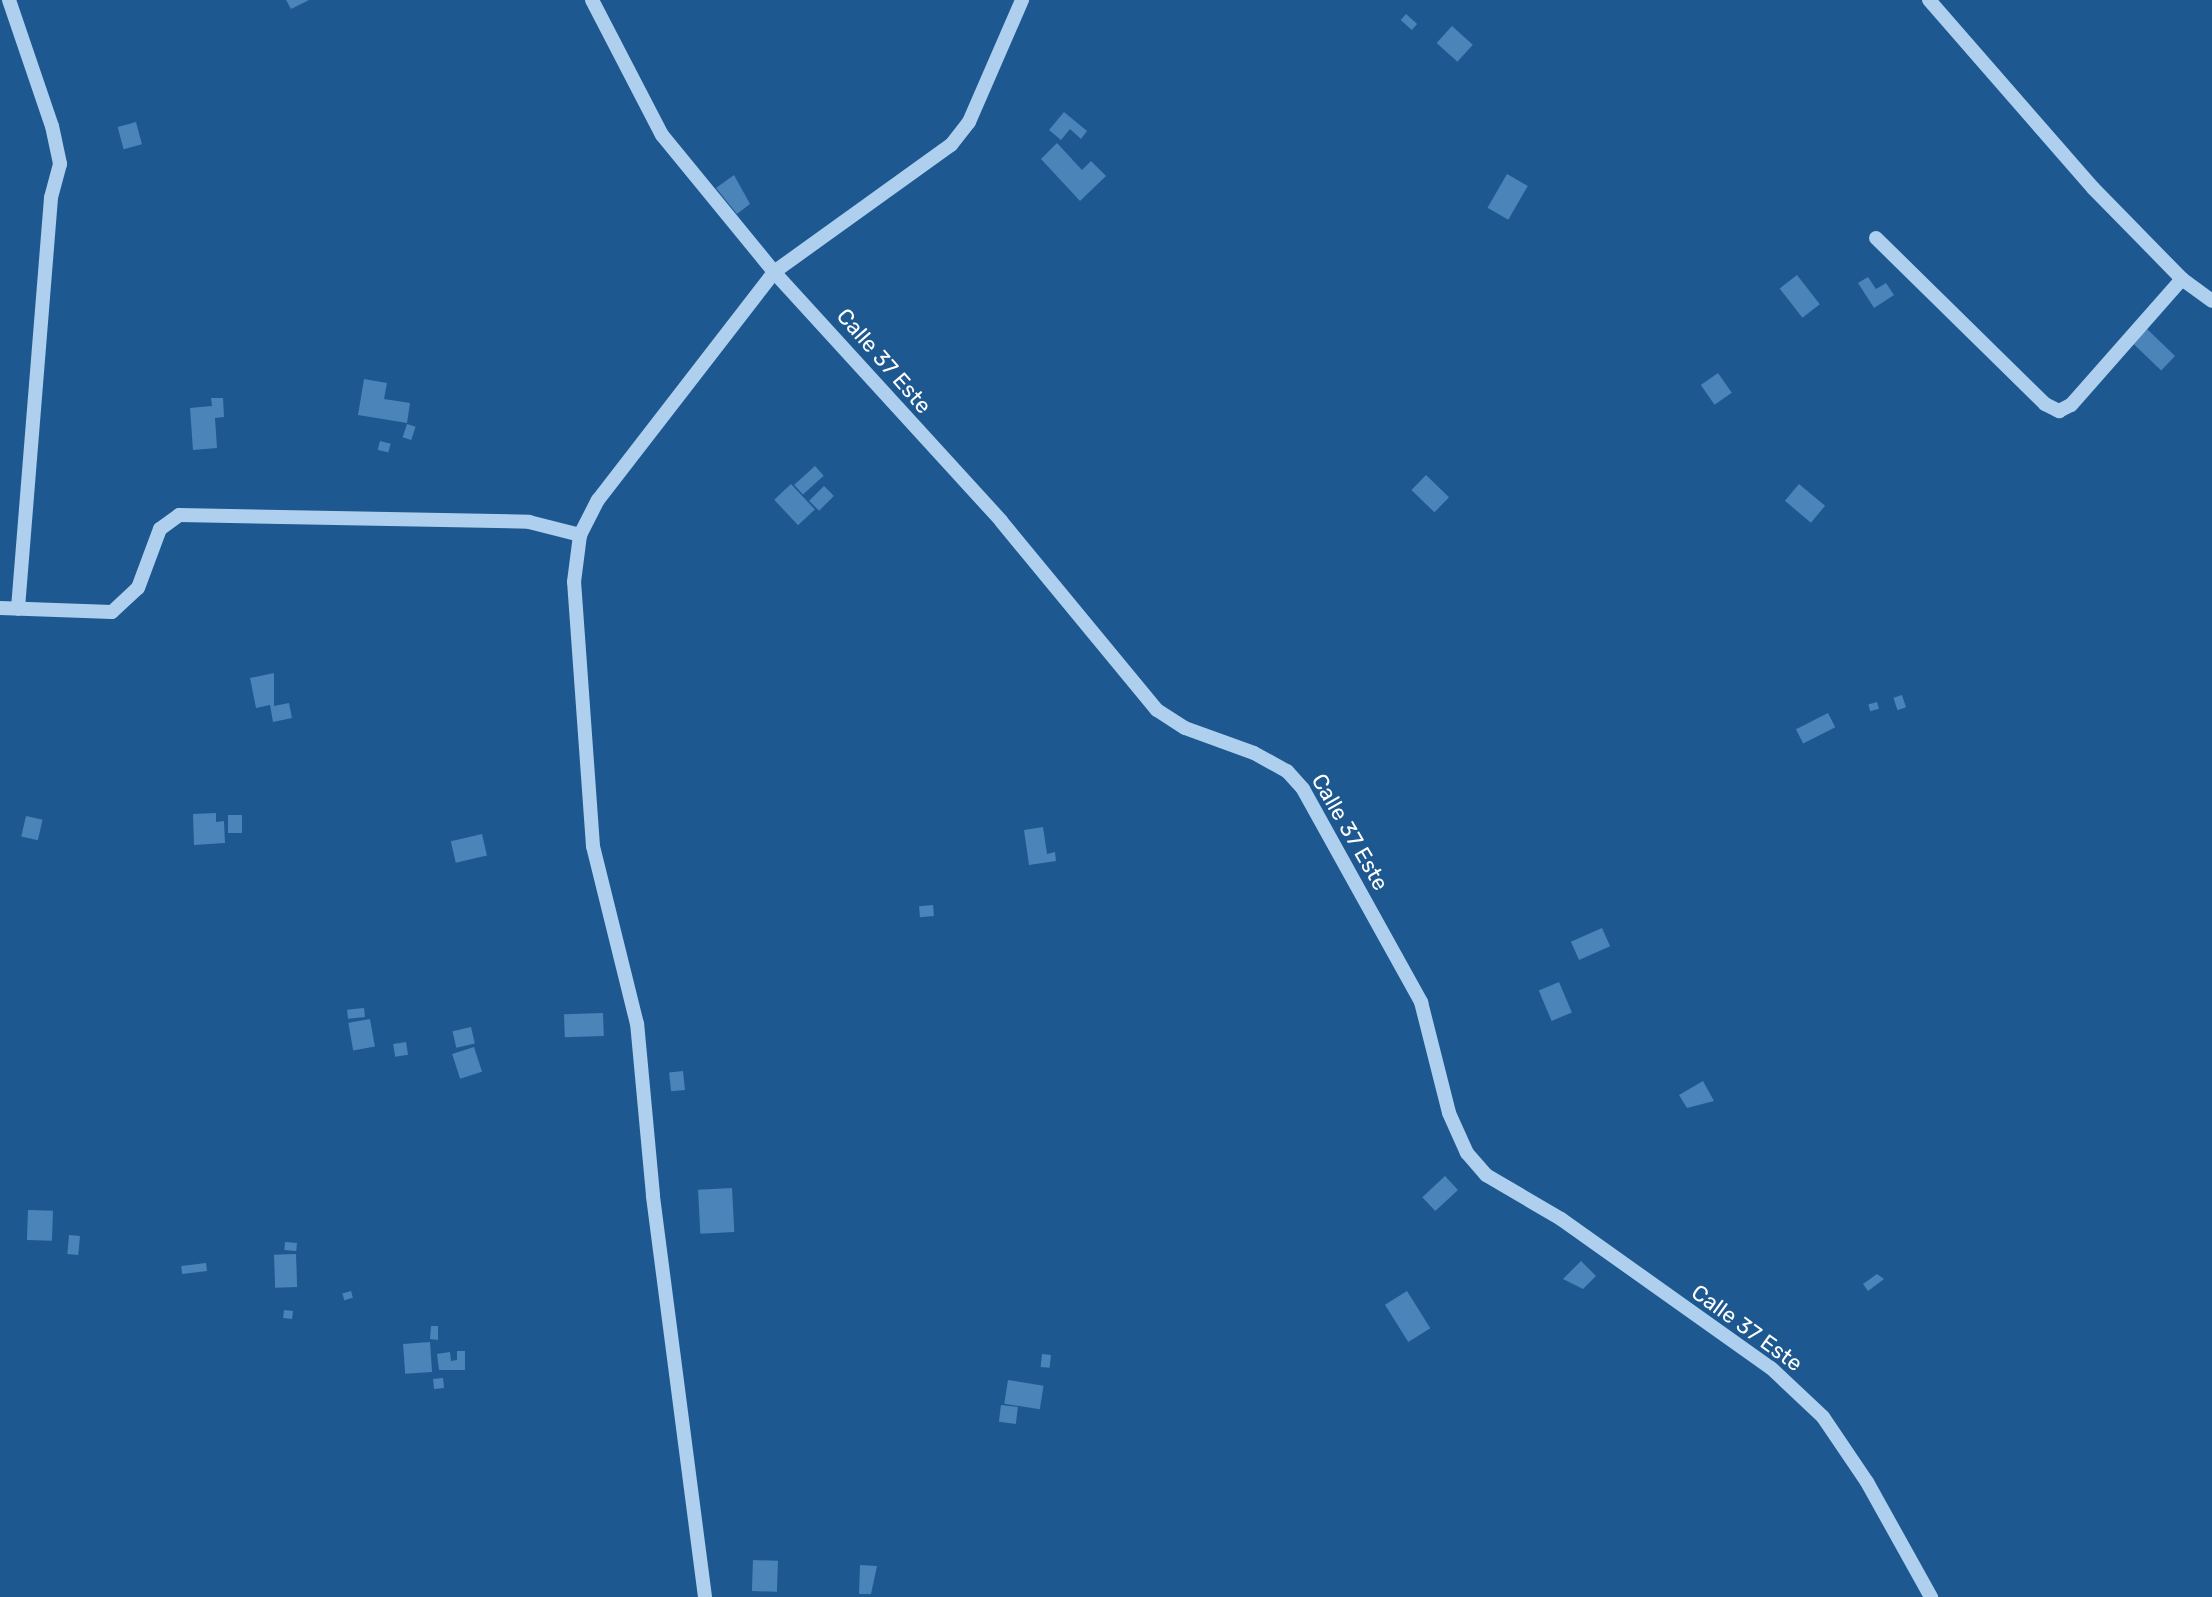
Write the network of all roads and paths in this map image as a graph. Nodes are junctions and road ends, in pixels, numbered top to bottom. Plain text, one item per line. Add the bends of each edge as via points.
1 (9, 0) edge
2 (592, 0) edge
3 (1022, 0) edge
4 (1929, 0) edge
5 (1876, 238) dead end
6 (774, 272) junction
7 (2182, 279) junction
8 (2212, 301) edge
9 (580, 535) junction
10 (0, 608) edge
11 (18, 609) junction
12 (705, 1597) edge
13 (1931, 1597) edge

1 - 11 street via 60,164 51,198
2 - 6 street, Calle 37 Este via 662,135
3 - 6 street via 969,122 951,145
4 - 7 street via 2093,188
5 - 7 street via 2045,404 2059,411 2071,405
6 - 9 street via 598,500
6 - 13 street, Calle 37 Este via 1001,521 1157,710 1185,728 1254,753 1287,771 1303,789 1421,1002 1449,1113 1467,1153 1486,1175 1561,1219 1782,1378 1823,1417
7 - 8 street
9 - 11 street via 529,522 179,515 160,529 138,588 112,612
9 - 12 street via 574,582 593,846 637,1024 653,1195
10 - 11 street

